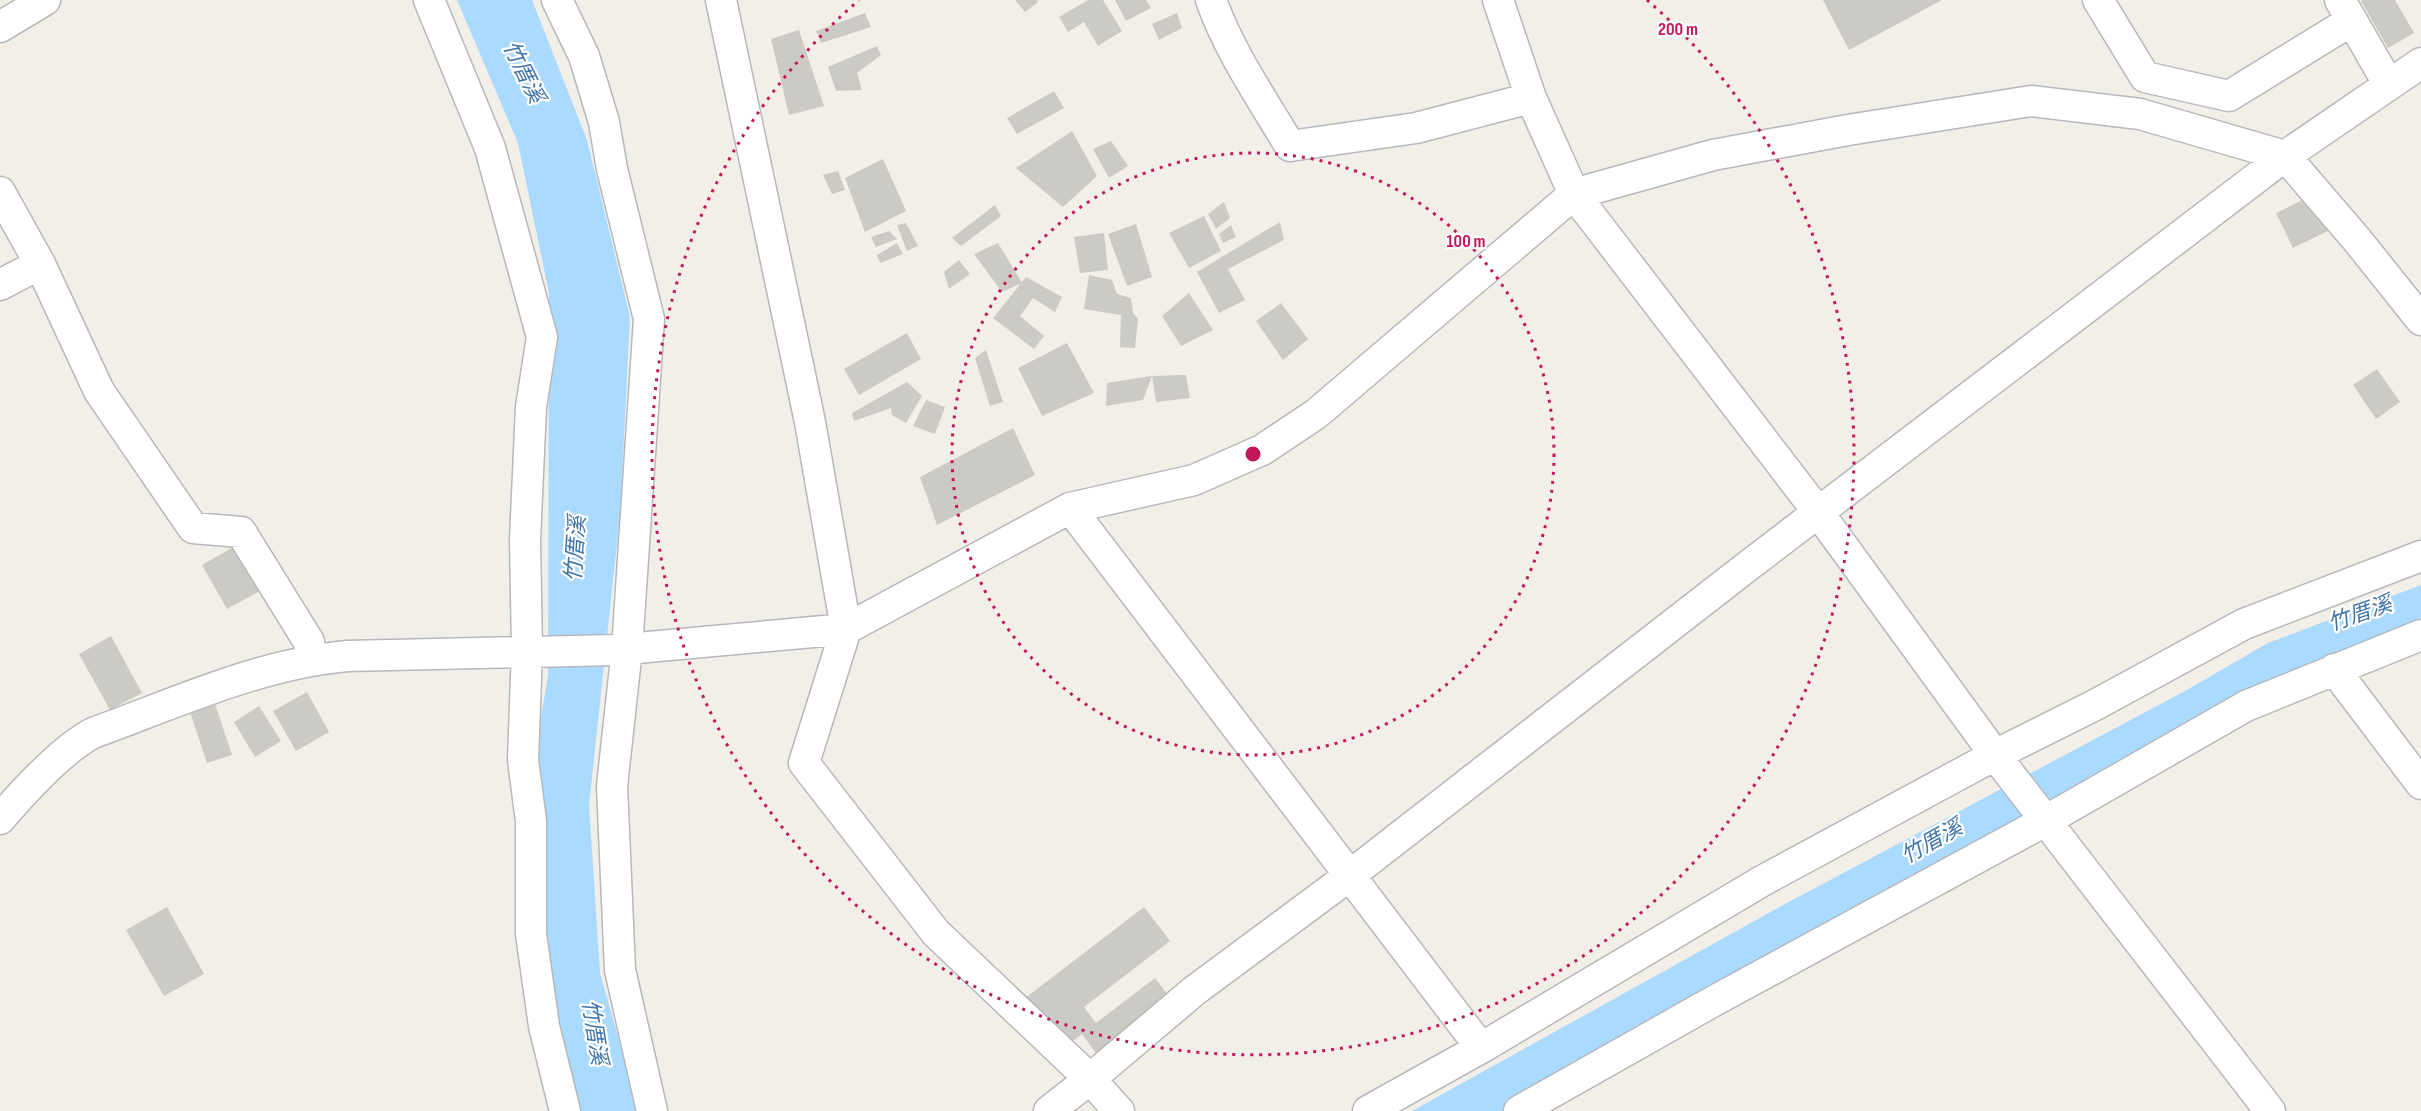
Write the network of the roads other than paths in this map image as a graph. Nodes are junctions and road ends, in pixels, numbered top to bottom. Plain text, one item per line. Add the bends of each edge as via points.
1 (45, 0) edge
2 (429, 0) edge
3 (557, 0) edge
4 (721, 0) edge
5 (1211, 0) edge
6 (1498, 0) edge
7 (2098, 0) edge
8 (2346, 10) edge
9 (0, 27) edge
10 (2421, 63) edge
11 (2389, 85) junction
12 (1531, 98) junction
13 (2285, 156) junction
14 (0, 192) edge
15 (1574, 194) junction
16 (40, 264) junction
17 (0, 285) edge
18 (2421, 320) edge
19 (1071, 508) junction
20 (1818, 512) junction
21 (2421, 556) edge
22 (846, 629) junction
23 (2421, 635) edge
24 (621, 649) junction
25 (527, 650) junction
26 (311, 659) junction
27 (2334, 669) junction
28 (1995, 755) junction
29 (2421, 784) edge
30 (0, 819) edge
31 (2045, 821) junction
32 (1348, 876) junction
33 (1481, 1048) junction
34 (1090, 1079) junction
35 (564, 1111) edge
36 (652, 1111) edge
37 (1049, 1111) edge
38 (1119, 1111) edge
39 (1368, 1111) edge
40 (1519, 1111) edge
41 (2270, 1111) edge

1 - 9 street
2 - 25 street via 490,148 542,337 531,407 525,540
3 - 24 street via 584,56 604,122 649,319
4 - 22 street via 810,422
5 - 12 street via 1290,146 1416,128
6 - 12 street
7 - 8 street via 2145,77 2229,96
8 - 11 street
10 - 11 street
11 - 13 street
12 - 15 street
13 - 15 street via 2140,114 2031,101 1713,155
13 - 18 street
13 - 20 street
14 - 16 street
15 - 19 street via 1316,414 1262,450 1194,480
15 - 20 street
16 - 17 street
16 - 26 street via 99,391 193,528 241,532 309,642
19 - 22 street
19 - 32 street
20 - 28 street
20 - 32 street
21 - 28 street via 2244,624
22 - 24 street
22 - 34 street via 804,763 936,933
23 - 27 street
24 - 25 street
24 - 36 street via 612,786 620,970
25 - 26 street
25 - 35 street via 523,760 531,820 531,934 544,1026
26 - 30 street via 245,677 93,733 78,741
27 - 29 street
27 - 31 street via 2246,706
28 - 31 street
28 - 33 street via 1762,881
31 - 40 street
31 - 41 street
32 - 33 street
32 - 34 street via 1194,991
33 - 39 street
34 - 37 street
34 - 38 street

